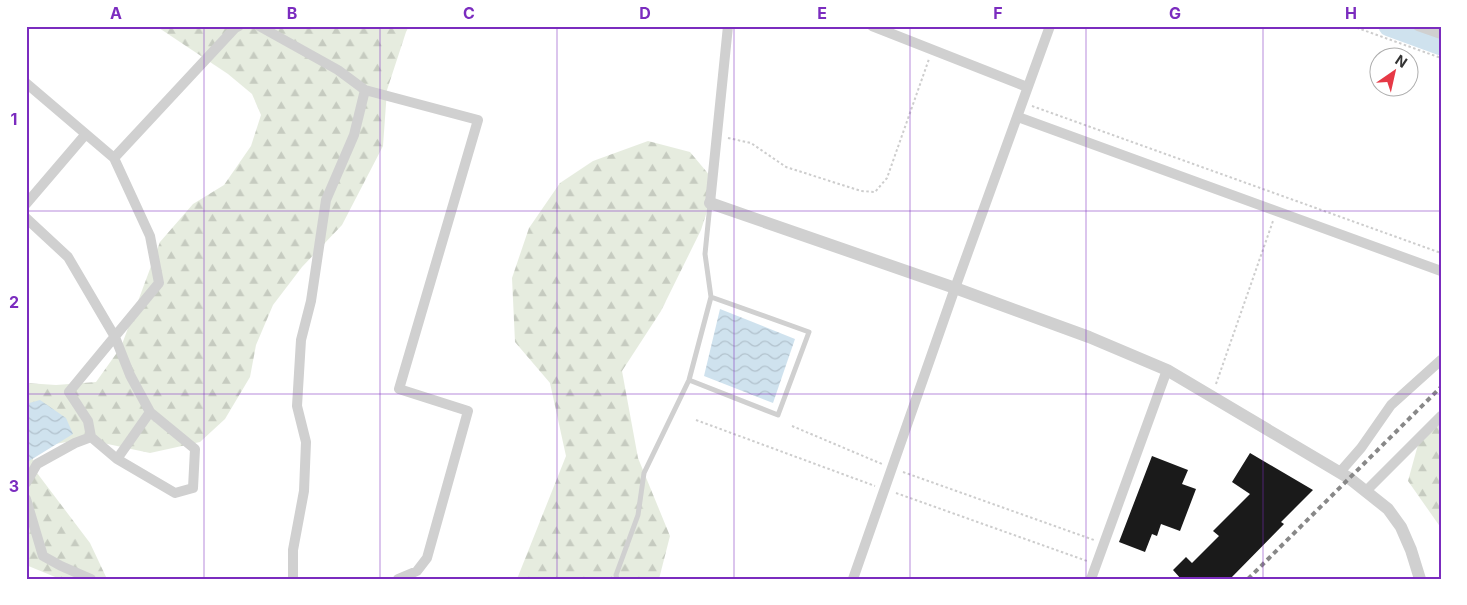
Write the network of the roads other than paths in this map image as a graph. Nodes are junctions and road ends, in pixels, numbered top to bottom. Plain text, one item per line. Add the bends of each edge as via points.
1 (239, 26) edge
2 (259, 26) edge
3 (728, 26) edge
4 (872, 26) edge
5 (1050, 26) edge
6 (1418, 26) edge
7 (1441, 34) edge
8 (26, 84) edge
9 (1027, 87) junction
10 (365, 90) junction
11 (1018, 117) junction
12 (85, 135) junction
13 (114, 158) junction
14 (710, 203) junction
15 (26, 204) edge
16 (26, 218) edge
17 (1441, 271) edge
18 (955, 288) junction
19 (711, 297) junction
20 (115, 337) junction
21 (1441, 360) edge
22 (1167, 370) junction
23 (690, 380) junction
24 (150, 412) junction
25 (1441, 416) edge
26 (91, 437) junction
27 (117, 459) junction
28 (1340, 472) junction
29 (26, 483) edge
30 (1366, 491) junction
31 (26, 499) edge
32 (91, 579) edge
33 (293, 579) edge
34 (398, 579) edge
35 (618, 579) edge
36 (853, 579) edge
37 (1091, 579) edge
38 (1420, 579) edge

1 - 13 street
2 - 10 street via 338,70
3 - 14 street
4 - 9 street
5 - 9 street
6 - 7 street
8 - 12 street
9 - 11 street
10 - 33 street via 354,135 326,200 311,301 301,340 297,406 306,442 304,491 293,550
10 - 34 street via 478,120 399,389 468,411 427,558 417,571
11 - 17 street
11 - 18 street
12 - 13 street
12 - 15 street
13 - 20 street via 150,236 158,282
14 - 18 street
14 - 19 lane via 704,254
16 - 20 street via 68,257
18 - 22 street via 1089,337
18 - 36 street
19 - 23 lane
19 - 23 lane via 809,332 778,415
20 - 24 street
20 - 26 street via 69,392 88,421
21 - 28 street via 1391,405
22 - 28 street
22 - 37 street
23 - 35 lane via 644,473 638,515 616,575
24 - 27 street
24 - 27 street via 195,449 193,488 174,493
25 - 30 street
26 - 27 street
26 - 29 street via 37,464
28 - 30 street
30 - 38 street via 1388,508 1401,527
31 - 32 street via 43,556

